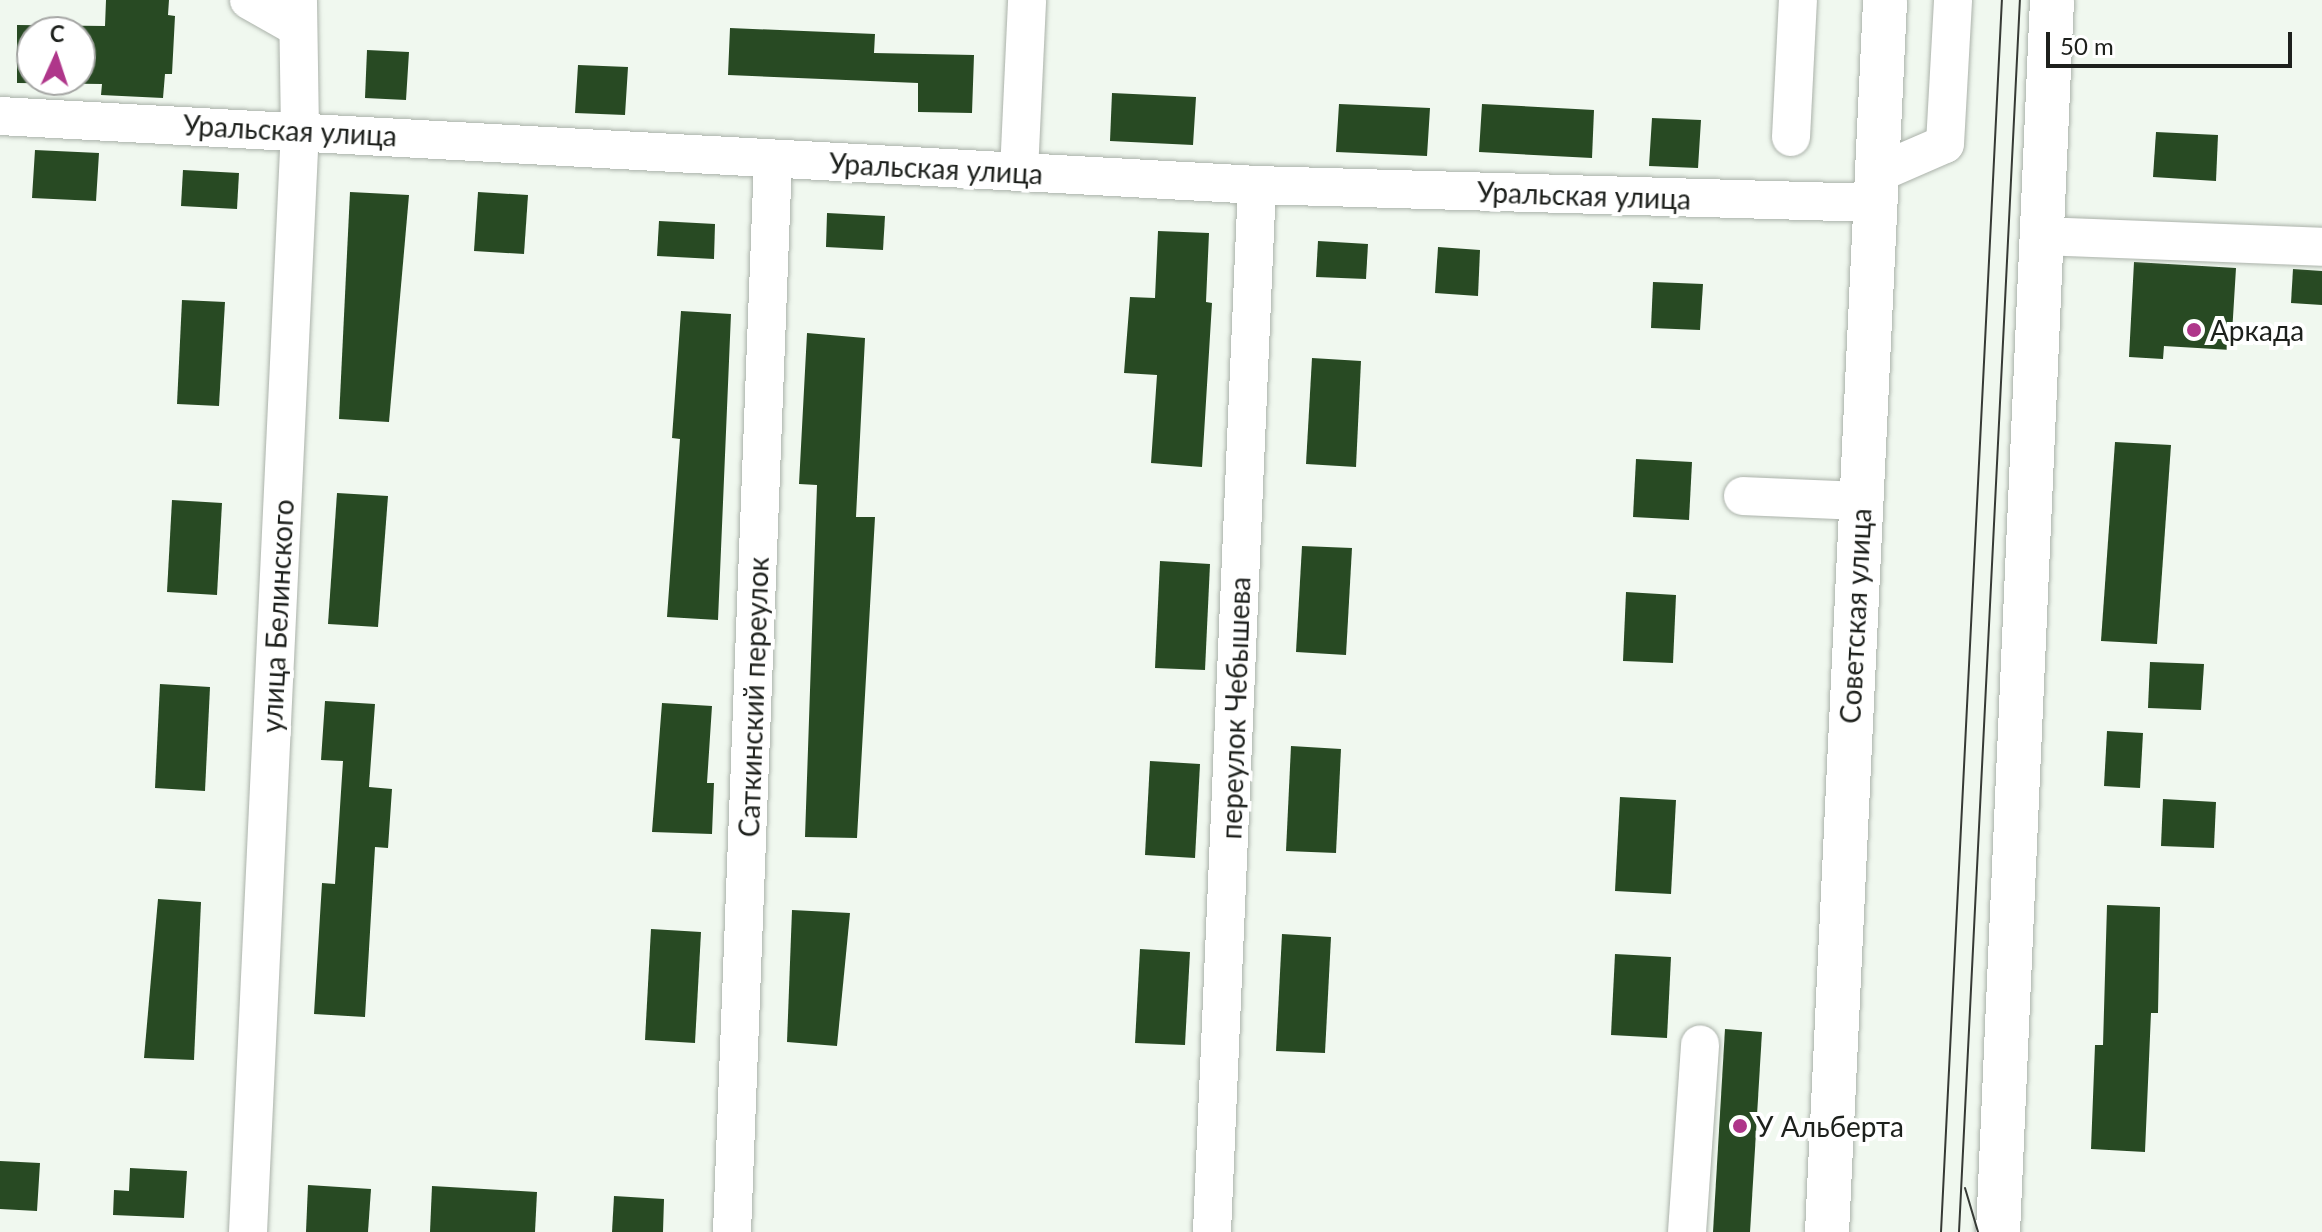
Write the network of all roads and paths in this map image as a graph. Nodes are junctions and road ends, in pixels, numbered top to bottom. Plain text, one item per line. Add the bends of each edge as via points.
1 (249, 0) edge
2 (1027, 0) edge
3 (1798, 0) edge
4 (1885, 0) edge
5 (1953, 0) edge
6 (2052, 0) edge
7 (298, 14) edge
8 (0, 116) edge
9 (300, 130) junction
10 (1791, 137) dead end
11 (773, 161) junction
12 (1019, 172) junction
13 (1257, 185) junction
14 (1875, 189) junction
15 (2040, 236) junction
16 (2322, 247) edge
17 (1743, 496) dead end
18 (1860, 501) junction
19 (1700, 1044) dead end
20 (248, 1232) edge
21 (732, 1232) edge
22 (1212, 1232) edge
23 (1687, 1232) edge
24 (1827, 1232) edge
25 (1998, 1232) edge

1 - 7 street
2 - 12 street
3 - 10 street
4 - 14 main road, Советская улица
5 - 14 street via 1945,144
6 - 15 main road
7 - 9 street, улица Белинского
8 - 9 street, Уральская улица
9 - 11 street, Уральская улица
9 - 20 street, улица Белинского
11 - 12 street, Уральская улица
11 - 21 street, Саткинский переулок
12 - 13 street, Уральская улица
13 - 14 street, Уральская улица
13 - 22 street, переулок Чебышева
14 - 18 main road, Советская улица
15 - 16 street
15 - 25 main road
17 - 18 street
18 - 24 main road, Советская улица
19 - 23 street

